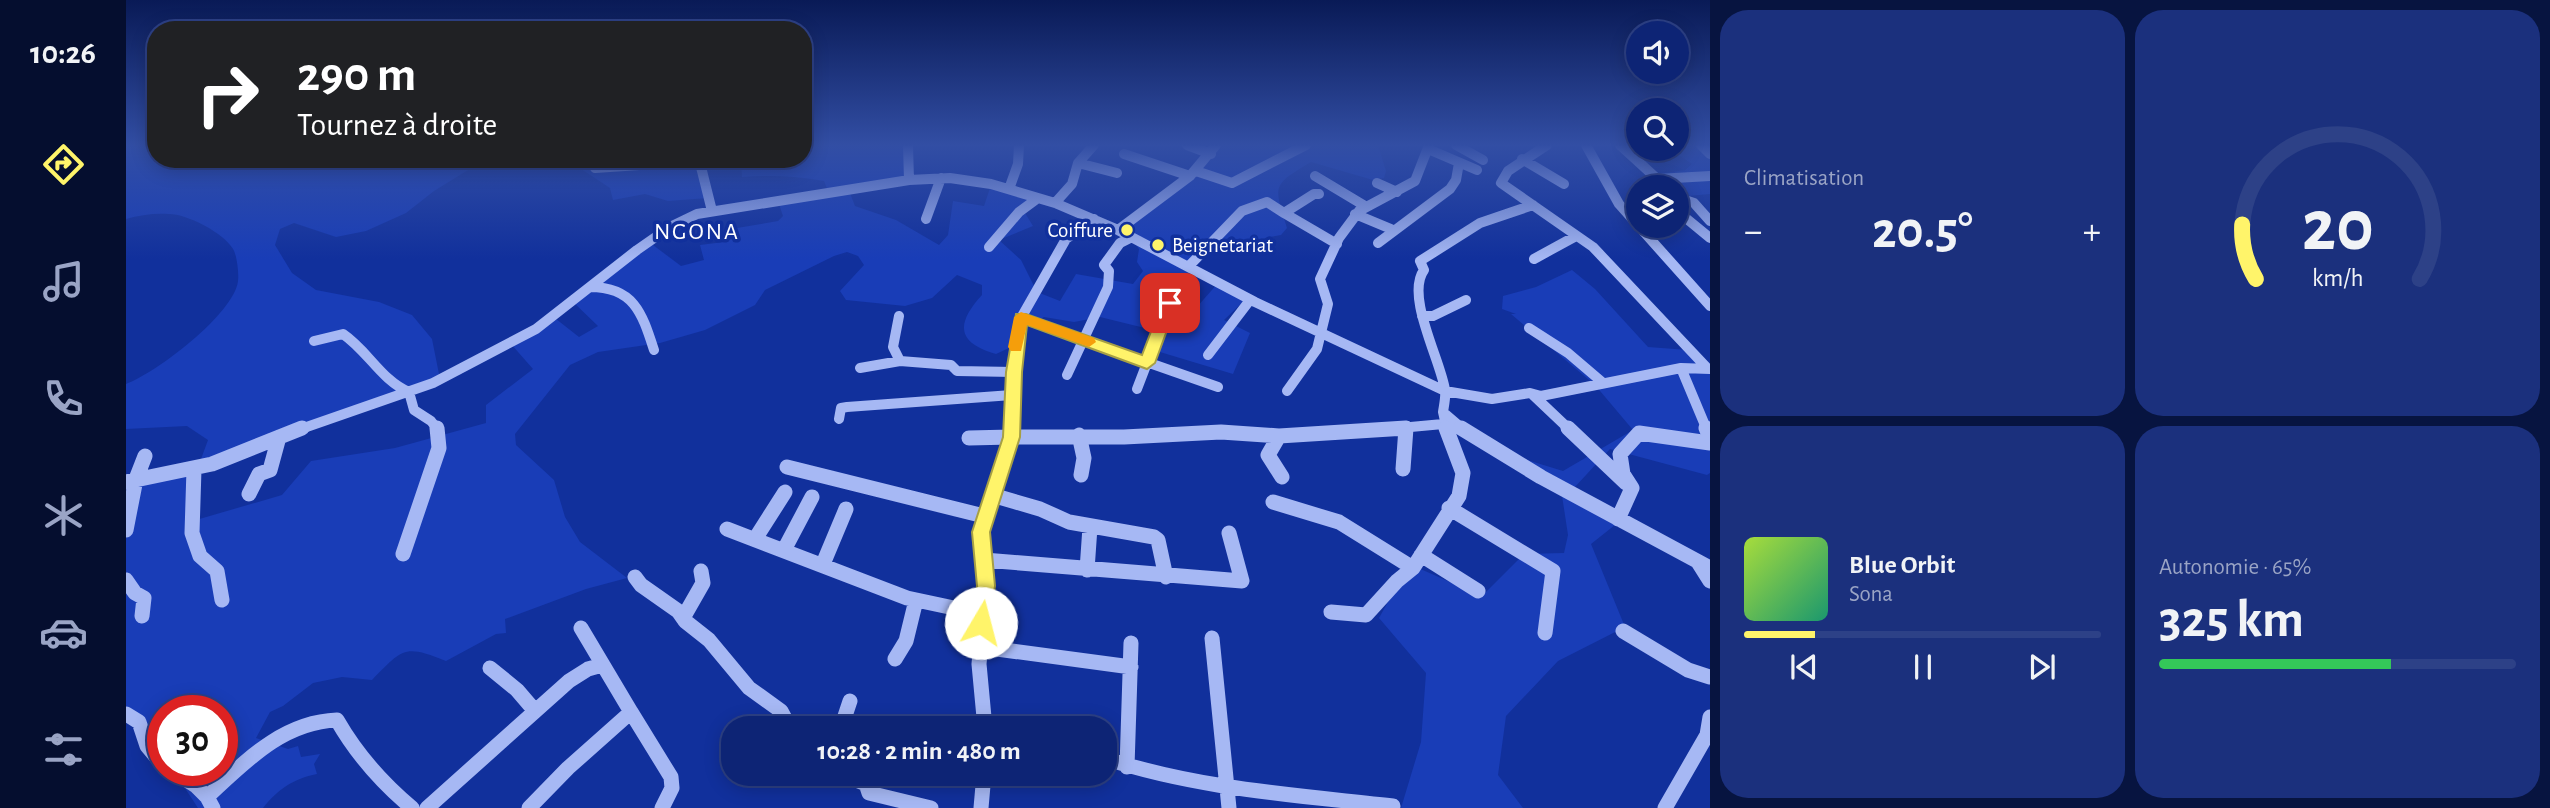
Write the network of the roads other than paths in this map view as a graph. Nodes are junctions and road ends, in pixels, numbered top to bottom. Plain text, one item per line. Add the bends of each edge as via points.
1 (705, 183) edge
2 (892, 183) edge
3 (939, 183) edge
4 (985, 183) edge
5 (1011, 183) edge
6 (1072, 183) edge
7 (1181, 183) edge
8 (1326, 183) edge
9 (1377, 183) dead end
10 (1412, 183) edge
11 (1454, 183) edge
12 (1501, 183) edge
13 (1607, 183) edge
14 (1009, 189) junction
15 (1397, 192) junction
16 (1319, 194) dead end
17 (1038, 198) junction
18 (1689, 201) edge
19 (1055, 203) junction
20 (1533, 205) junction
21 (1365, 206) junction
22 (712, 211) junction
23 (1284, 213) junction
24 (1355, 214) junction
25 (926, 219) dead end
26 (1094, 219) junction
27 (1689, 221) edge
28 (1710, 221) edge
29 (1391, 229) junction
30 (1118, 230) junction
31 (1576, 236) junction
32 (1132, 237) junction
33 (1710, 238) edge
34 (1378, 243) dead end
35 (1338, 244) junction
36 (989, 247) dead end
37 (1534, 259) dead end
38 (1189, 267) junction
39 (590, 287) junction
40 (1250, 300) junction
41 (1466, 300) dead end
42 (1170, 303) dead end
43 (1710, 306) edge
44 (899, 316) dead end
45 (1422, 316) junction
46 (1021, 317) junction
47 (1529, 328) dead end
48 (1319, 333) junction
49 (1082, 340) junction
50 (314, 341) dead end
51 (654, 350) dead end
52 (1208, 355) dead end
53 (900, 361) junction
54 (1147, 363) junction
55 (860, 368) dead end
56 (1681, 368) junction
57 (1709, 369) edge
58 (1014, 372) junction
59 (1067, 375) dead end
60 (1602, 382) junction
61 (1218, 387) dead end
62 (1137, 389) dead end
63 (1287, 391) dead end
64 (1445, 391) junction
65 (409, 392) junction
66 (1531, 393) junction
67 (1012, 395) junction
68 (1443, 418) junction
69 (839, 419) dead end
70 (1406, 428) junction
71 (1079, 435) junction
72 (1279, 436) junction
73 (279, 437) junction
74 (1011, 437) junction
75 (969, 438) dead end
76 (1710, 441) edge
77 (145, 456) dead end
78 (787, 467) dead end
79 (194, 469) junction
80 (1403, 469) dead end
81 (1081, 475) dead end
82 (1282, 477) dead end
83 (131, 481) edge
84 (1632, 488) junction
85 (785, 492) dead end
86 (249, 494) dead end
87 (992, 495) junction
88 (813, 497) dead end
89 (1273, 502) dead end
90 (1449, 508) junction
91 (846, 509) dead end
92 (984, 516) junction
93 (1618, 519) junction
94 (1090, 527) junction
95 (727, 529) dead end
96 (126, 530) edge
97 (1229, 533) dead end
98 (755, 540) junction
99 (784, 550) junction
100 (403, 554) dead end
101 (984, 559) junction
102 (1417, 561) junction
103 (822, 565) junction
104 (1704, 565) edge
105 (1087, 570) junction
106 (701, 572) dead end
107 (635, 577) dead end
108 (1166, 577) junction
109 (126, 580) edge
110 (1710, 581) edge
111 (1478, 591) dead end
112 (222, 600) dead end
113 (916, 600) junction
114 (1331, 612) dead end
115 (982, 614) junction
116 (142, 617) dead end
117 (683, 618) junction
118 (581, 628) dead end
119 (1623, 631) dead end
120 (1545, 632) dead end
121 (1212, 638) dead end
122 (1131, 643) dead end
123 (979, 644) junction
124 (895, 659) dead end
125 (602, 665) junction
126 (1131, 667) junction
127 (490, 668) dead end
128 (1710, 677) edge
129 (850, 701) dead end
130 (535, 711) junction
131 (631, 712) junction
132 (126, 714) edge
133 (784, 716) edge
134 (845, 716) edge
135 (984, 716) edge
136 (1710, 717) edge
137 (147, 746) edge
138 (1117, 763) edge
139 (1127, 767) junction
140 (196, 786) edge
141 (983, 786) edge
142 (1228, 786) junction
143 (867, 800) edge
144 (210, 802) edge
145 (1393, 806) dead end
146 (412, 808) edge
147 (427, 808) edge
148 (529, 808) edge
149 (662, 808) edge
150 (931, 808) edge
151 (981, 808) edge
152 (1229, 808) edge
153 (1665, 808) edge

1 - 22 street
2 - 22 street
3 - 25 street
4 - 14 street
5 - 14 street
6 - 19 street
7 - 30 street
8 - 21 street
9 - 15 street
10 - 15 street
11 - 29 street
12 - 20 street
13 - 43 street via 1619,204
14 - 17 street
15 - 21 street
16 - 23 street
17 - 19 street
17 - 36 street via 1019,212
18 - 28 street
19 - 26 street
20 - 31 street
20 - 45 street via 1480,223 1420,261 1424,270 1419,277
21 - 24 street
22 - 39 street via 670,227
23 - 35 street
23 - 38 street via 1267,202 1242,211
24 - 29 street
24 - 35 street
26 - 30 street
26 - 46 street via 1066,240
27 - 33 street
29 - 34 street
30 - 32 street
31 - 37 street
31 - 57 street via 1612,264
32 - 38 street
32 - 49 street via 1120,243 1104,265 1109,271 1108,287
35 - 48 street via 1320,279 1328,304
38 - 40 street
39 - 51 street via 604,286 626,295 642,312
39 - 65 street via 536,330
40 - 48 street
40 - 52 street
41 - 45 street via 1433,316
42 - 54 street
44 - 53 street via 893,347
45 - 64 street
46 - 49 street
46 - 58 street
47 - 60 street
48 - 63 street via 1317,349
48 - 64 street
49 - 54 street
49 - 59 street
50 - 65 street via 343,334 364,349 396,387
53 - 55 street
53 - 58 street via 951,365 957,371
54 - 61 street
54 - 62 street
56 - 57 street
56 - 60 street
56 - 76 street
58 - 67 street
60 - 66 street via 1566,393
64 - 66 street via 1492,398
64 - 68 street
65 - 73 street
65 - 100 street via 414,410 435,423 441,439
66 - 84 street
67 - 69 street via 847,407 841,408
67 - 74 street
68 - 70 street
68 - 90 street via 1464,470 1464,485
68 - 93 street
70 - 72 street
70 - 80 street
71 - 72 street via 1233,432
71 - 74 street
71 - 81 street via 1084,458
72 - 82 street via 1268,455
73 - 79 street
73 - 86 street via 270,470 259,474
74 - 75 street
74 - 87 street
76 - 84 street via 1639,433 1620,454 1623,474
77 - 83 street
78 - 92 street
79 - 83 street
79 - 112 street via 192,534 200,556 217,570
83 - 96 street
84 - 93 street
85 - 98 street
87 - 92 street
87 - 94 street
88 - 99 street
89 - 102 street via 1339,522
90 - 102 street
90 - 120 street via 1553,571
91 - 103 street
92 - 101 street
93 - 104 street
94 - 105 street
94 - 108 street via 1154,537
95 - 98 street
97 - 108 street via 1242,581
98 - 99 street
99 - 103 street
101 - 105 street
101 - 115 street
102 - 111 street
102 - 114 street via 1366,615
103 - 113 street
104 - 110 street
105 - 108 street
106 - 117 street via 703,583
107 - 117 street
109 - 116 street via 144,598
113 - 115 street
113 - 124 street via 906,640
115 - 123 street
117 - 133 street via 725,656 749,688
118 - 125 street
119 - 128 street via 1688,670
121 - 142 street
122 - 126 street
123 - 126 street
123 - 135 street
125 - 130 street via 569,681
125 - 131 street
126 - 139 street
127 - 130 street
129 - 134 street
130 - 147 street
131 - 148 street
131 - 149 street via 671,777 673,788
132 - 137 street via 140,722
136 - 153 street via 1707,734
138 - 139 street
139 - 142 street
140 - 144 street
141 - 151 street
142 - 145 street
142 - 152 street
143 - 150 street
144 - 146 street via 250,757 286,733 328,719 337,720 354,749

